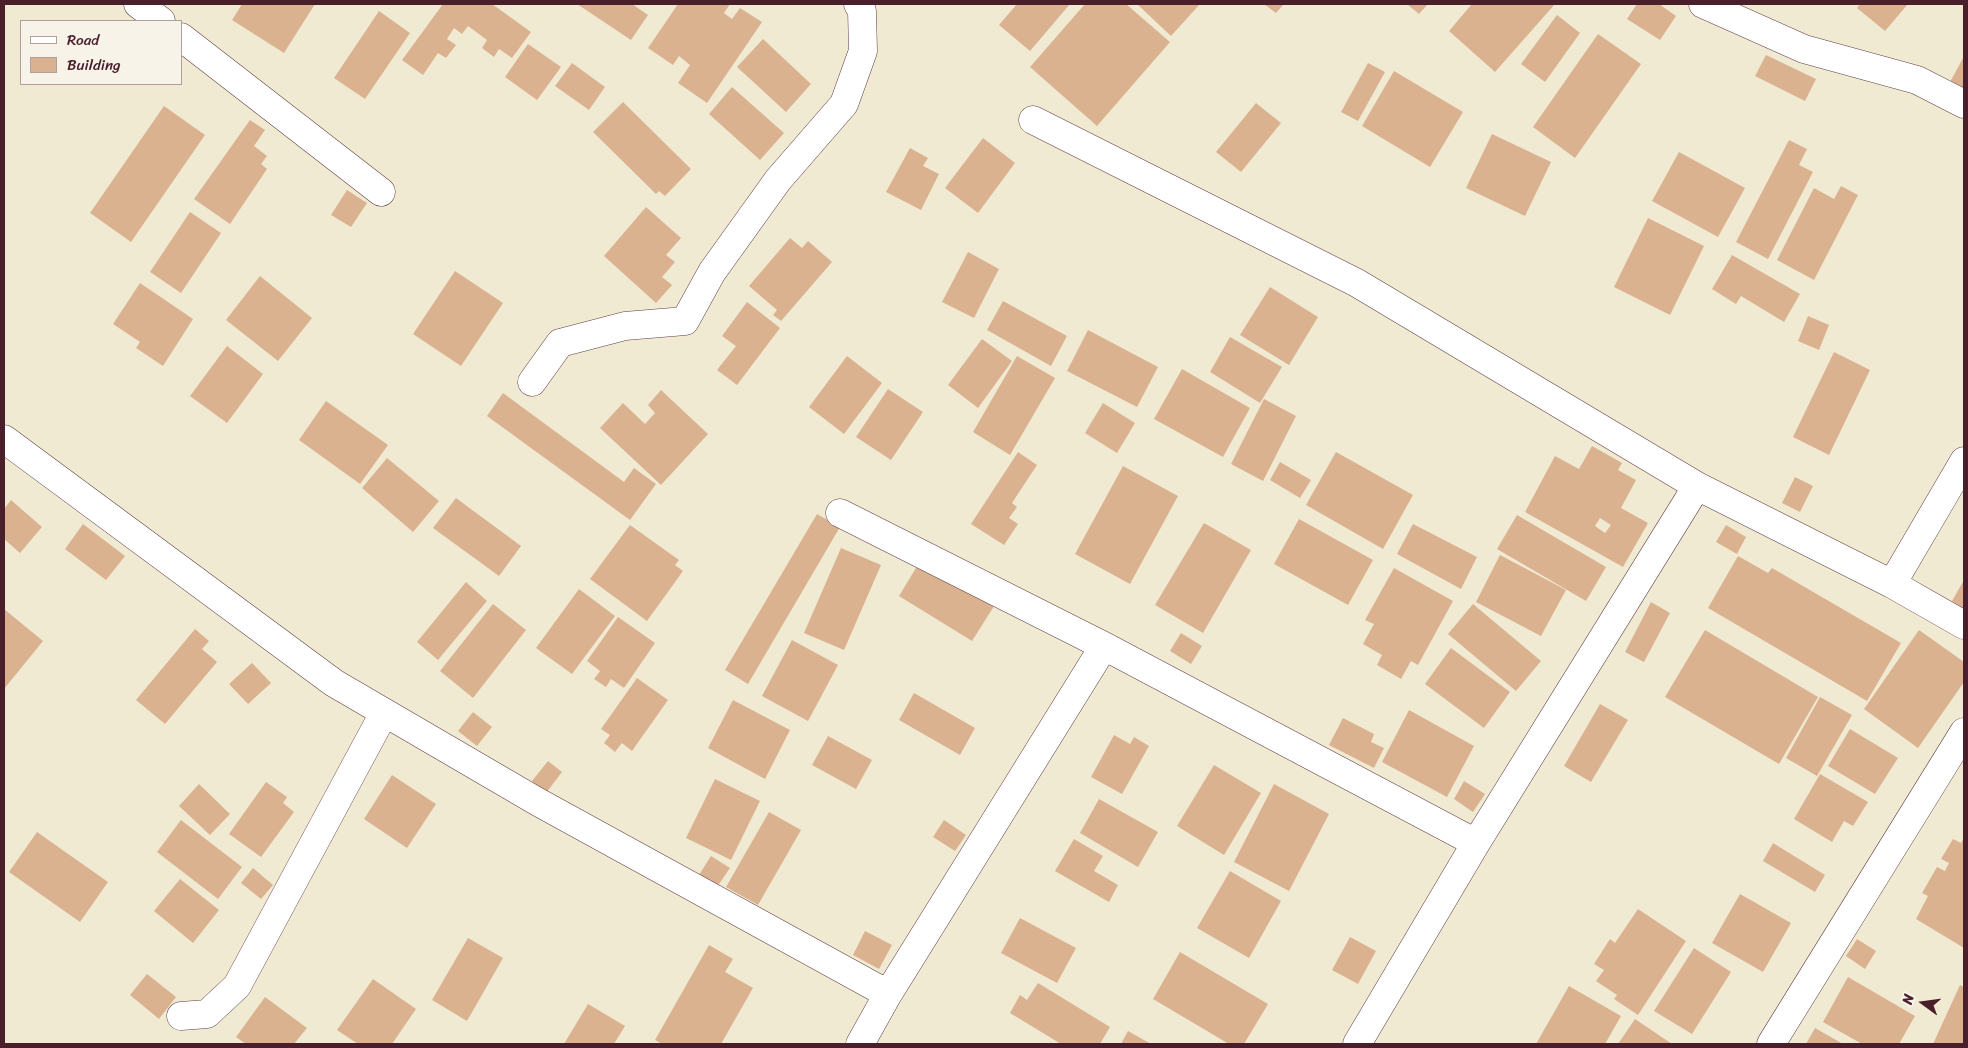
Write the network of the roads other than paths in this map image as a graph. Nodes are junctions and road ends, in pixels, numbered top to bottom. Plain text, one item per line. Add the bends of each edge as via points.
1 (138, 4) edge
2 (858, 4) edge
3 (1703, 4) edge
4 (160, 20) edge
5 (182, 38) edge
6 (1964, 104) edge
7 (1032, 120) dead end
8 (381, 192) dead end
9 (532, 382) dead end
10 (4, 439) edge
11 (1964, 461) edge
12 (1697, 486) junction
13 (840, 513) dead end
14 (1892, 584) junction
15 (1964, 625) edge
16 (1104, 646) junction
17 (384, 713) junction
18 (1964, 732) edge
19 (1476, 843) junction
20 (888, 994) junction
21 (181, 1016) dead end
22 (860, 1044) edge
23 (1357, 1044) edge
24 (1771, 1044) edge

1 - 4 street
2 - 9 street via 862,11 863,51 844,104 778,180 712,272 685,321 625,326 560,343
3 - 6 street via 1804,49 1917,80
5 - 8 street
7 - 12 street via 1357,283
10 - 17 street via 334,683
11 - 14 street
12 - 14 street
12 - 19 street
13 - 16 street
14 - 15 street
16 - 19 street
16 - 20 street
17 - 20 street via 538,802
17 - 21 street via 237,986 207,1014
18 - 24 street
19 - 23 street
20 - 22 street

